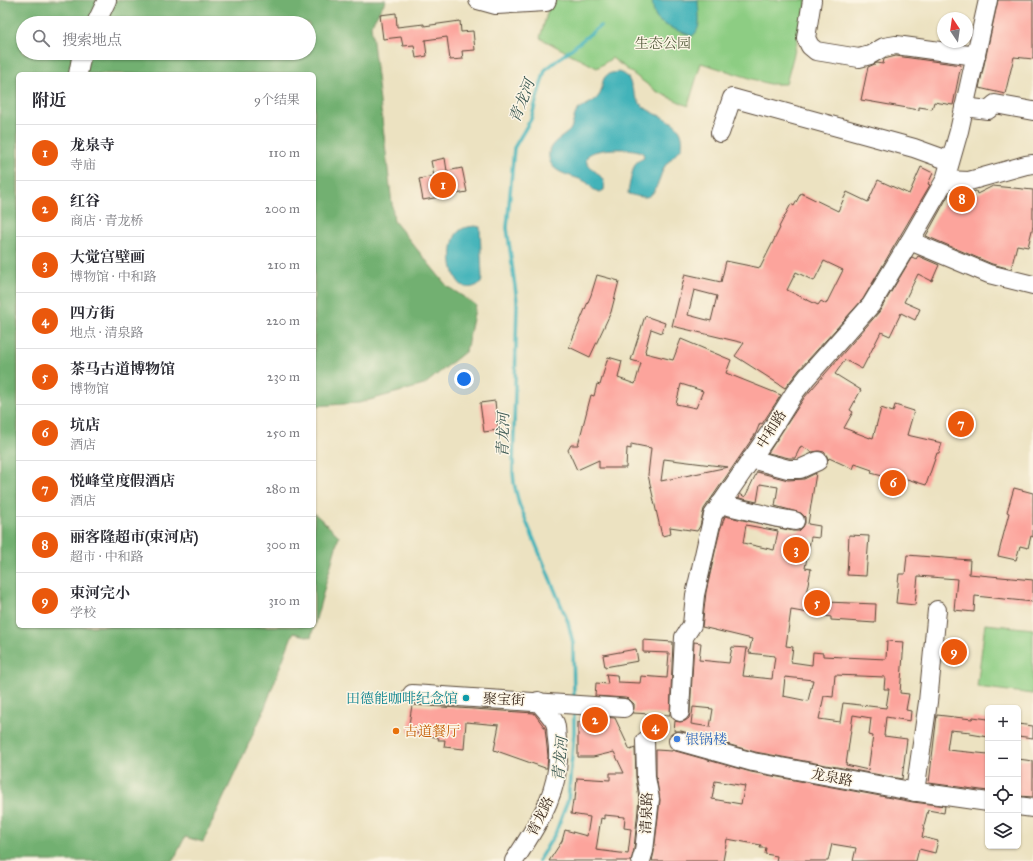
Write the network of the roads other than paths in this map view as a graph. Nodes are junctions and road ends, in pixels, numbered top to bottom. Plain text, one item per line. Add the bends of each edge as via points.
1 (107, 0) edge
2 (478, 0) edge
3 (547, 0) edge
4 (812, 0) edge
5 (988, 0) edge
6 (99, 16) edge
7 (976, 56) junction
8 (81, 60) edge
9 (78, 72) edge
10 (964, 107) junction
11 (1033, 111) edge
12 (720, 133) dead end
13 (950, 162) junction
14 (1031, 163) edge
15 (945, 180) junction
16 (910, 241) junction
17 (1033, 285) edge
18 (751, 459) junction
19 (818, 461) dead end
20 (720, 504) junction
21 (795, 521) dead end
22 (937, 610) dead end
23 (412, 694) dead end
24 (543, 702) junction
25 (624, 708) dead end
26 (680, 712) dead end
27 (678, 741) dead end
28 (645, 742) dead end
29 (915, 792) junction
30 (985, 802) edge
31 (1021, 806) edge
32 (1033, 808) edge
33 (514, 861) edge
34 (641, 861) edge

1 - 6 street
2 - 3 street via 496,4
4 - 7 street via 806,38 810,46 819,52 859,58 884,47 896,45
5 - 7 street, 中和路
7 - 10 street, 中和路
8 - 9 street
10 - 11 street via 988,110 996,104
10 - 13 street, 中和路
12 - 13 street via 732,98 914,148
13 - 15 street, 中和路
14 - 15 street via 969,181
15 - 16 street, 中和路
16 - 17 street via 989,274
16 - 18 street, 中和路 via 871,305 795,392
18 - 19 street via 800,470
18 - 20 street, 中和路
20 - 21 street
20 - 26 street, 中和路 via 713,515 695,595 692,625 684,637
22 - 29 street via 928,702
23 - 24 street, 聚宝街
24 - 25 street, 聚宝街
24 - 33 street, 青龙路 via 555,723 558,768 545,810
27 - 29 street, 龙泉路 via 753,762
28 - 34 street, 清泉路 via 646,777 650,799
29 - 30 street, 龙泉路
31 - 32 street

